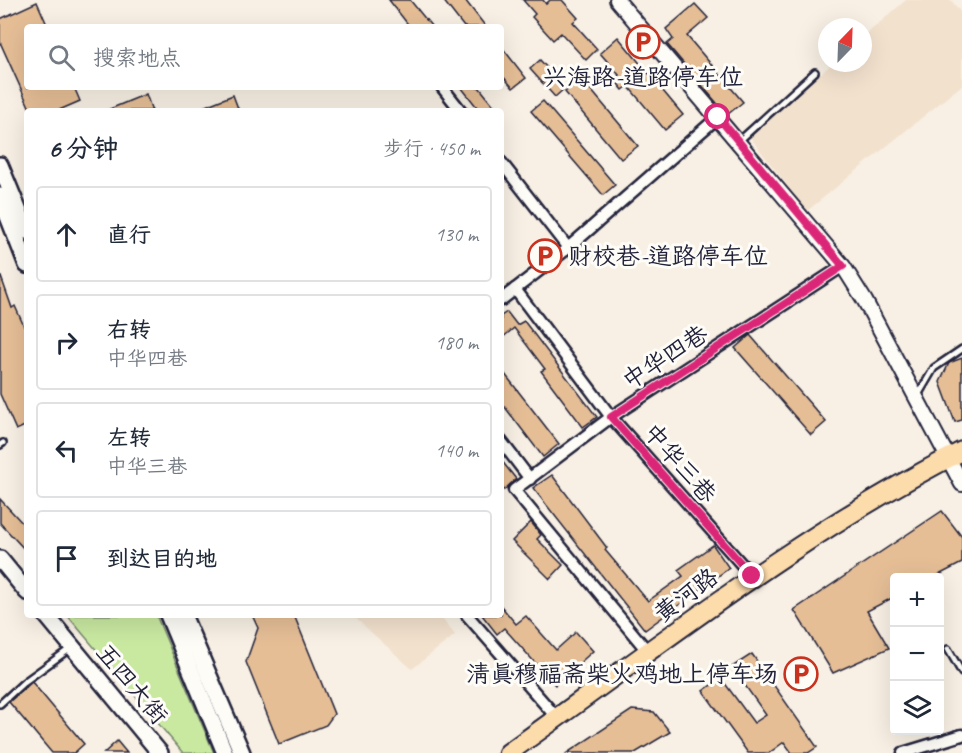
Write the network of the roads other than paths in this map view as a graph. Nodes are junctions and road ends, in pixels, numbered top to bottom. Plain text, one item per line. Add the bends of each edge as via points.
1 (617, 0) edge
2 (816, 72) dead end
3 (444, 90) edge
4 (459, 108) edge
5 (718, 117) junction
6 (739, 141) junction
7 (0, 165) edge
8 (504, 166) edge
9 (1, 200) edge
10 (24, 224) edge
11 (568, 248) junction
12 (24, 258) edge
13 (843, 266) junction
14 (515, 289) junction
15 (504, 298) edge
16 (962, 349) edge
17 (916, 399) junction
18 (611, 417) junction
19 (504, 445) edge
20 (955, 455) edge
21 (530, 478) junction
22 (962, 484) edge
23 (0, 559) edge
24 (752, 576) junction
25 (24, 588) edge
26 (48, 618) edge
27 (169, 618) edge
28 (184, 618) edge
29 (470, 618) edge
30 (72, 647) junction
31 (948, 648) dead end
32 (649, 653) junction
33 (962, 673) edge
34 (0, 704) edge
35 (557, 718) junction
36 (962, 735) edge
37 (160, 753) edge
38 (225, 753) edge
39 (242, 753) edge
40 (508, 753) edge
41 (903, 753) edge

1 - 5 street
2 - 6 lane
3 - 4 street
5 - 6 street
5 - 11 street
6 - 13 street
7 - 10 main road
8 - 11 street
9 - 12 main road
11 - 14 street
13 - 17 street
13 - 18 street, 中华四巷
14 - 15 street
14 - 18 street, 中华三巷
16 - 17 lane via 934,368
17 - 20 street
18 - 21 street, 中华四巷
18 - 24 street, 中华三巷
19 - 21 street
20 - 22 street
20 - 24 main road, 黄河路 via 928,467
21 - 32 street, 中华四巷 via 514,490
23 - 25 main road
24 - 32 main road, 黄河路
26 - 30 main road, 五四大街
27 - 38 main road
28 - 39 main road
29 - 35 street
30 - 34 lane
30 - 37 main road, 五四大街
31 - 33 lane
32 - 35 main road, 黄河路
35 - 40 main road, 黄河路
36 - 41 street

